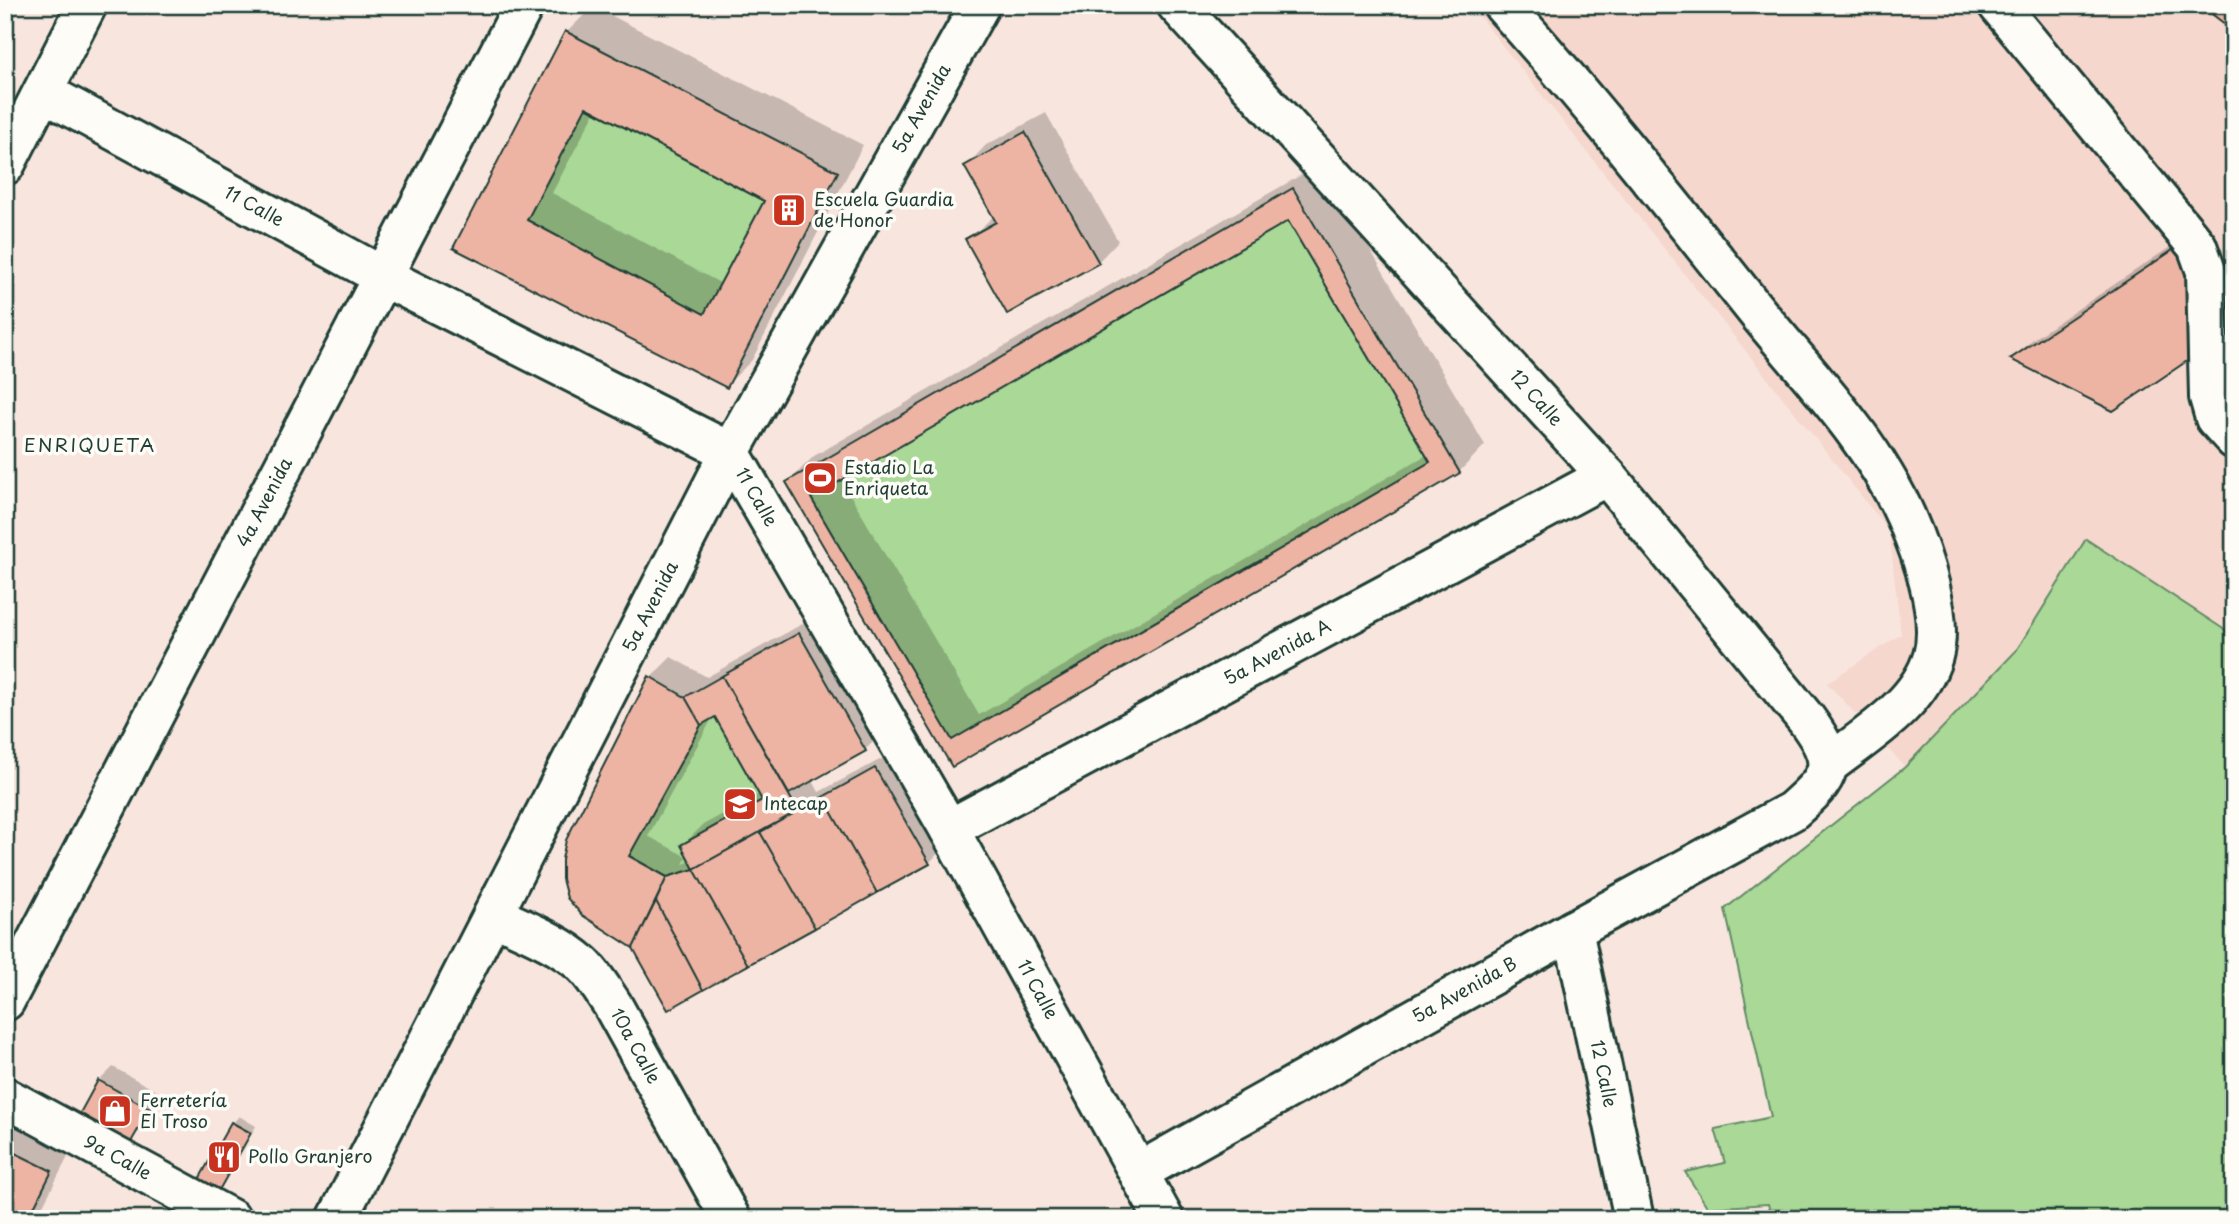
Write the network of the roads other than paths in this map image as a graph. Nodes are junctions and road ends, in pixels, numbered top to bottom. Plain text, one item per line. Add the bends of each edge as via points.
1 (87, 5) edge
2 (524, 5) edge
3 (980, 5) edge
4 (1178, 5) edge
5 (1503, 5) edge
6 (1998, 5) edge
7 (43, 92) junction
8 (5, 165) edge
9 (384, 277) junction
10 (2234, 439) edge
11 (730, 452) junction
12 (1607, 477) junction
13 (1828, 765) junction
14 (949, 829) junction
15 (493, 915) junction
16 (1573, 930) junction
17 (5, 1001) edge
18 (5, 1097) edge
19 (1139, 1172) junction
20 (231, 1219) edge
21 (337, 1219) edge
22 (731, 1219) edge
23 (1164, 1219) edge
24 (1634, 1219) edge

1 - 7 street
2 - 9 street, 4a Avenida
3 - 11 street, 5a Avenida
4 - 12 street, 12 Calle
5 - 13 street via 1569,78 1863,443 1906,516 1934,607 1933,655 1921,681 1903,703
6 - 10 street via 2197,246 2206,271 2209,397 2215,418
7 - 8 street
7 - 9 street, 11 Calle
9 - 11 street, 11 Calle
9 - 17 street, 4a Avenida
11 - 14 street, 11 Calle
11 - 15 street, 5a Avenida
12 - 13 street, 12 Calle via 1806,719 1823,742
12 - 14 street, 5a Avenida A
13 - 16 street, 5a Avenida B via 1816,790 1792,811
14 - 19 street, 11 Calle
15 - 21 street, 5a Avenida
15 - 22 street, 10a Calle via 568,953 598,983
16 - 19 street, 5a Avenida B
16 - 24 street, 12 Calle
18 - 20 street, 9a Calle
19 - 23 street, 11 Calle

